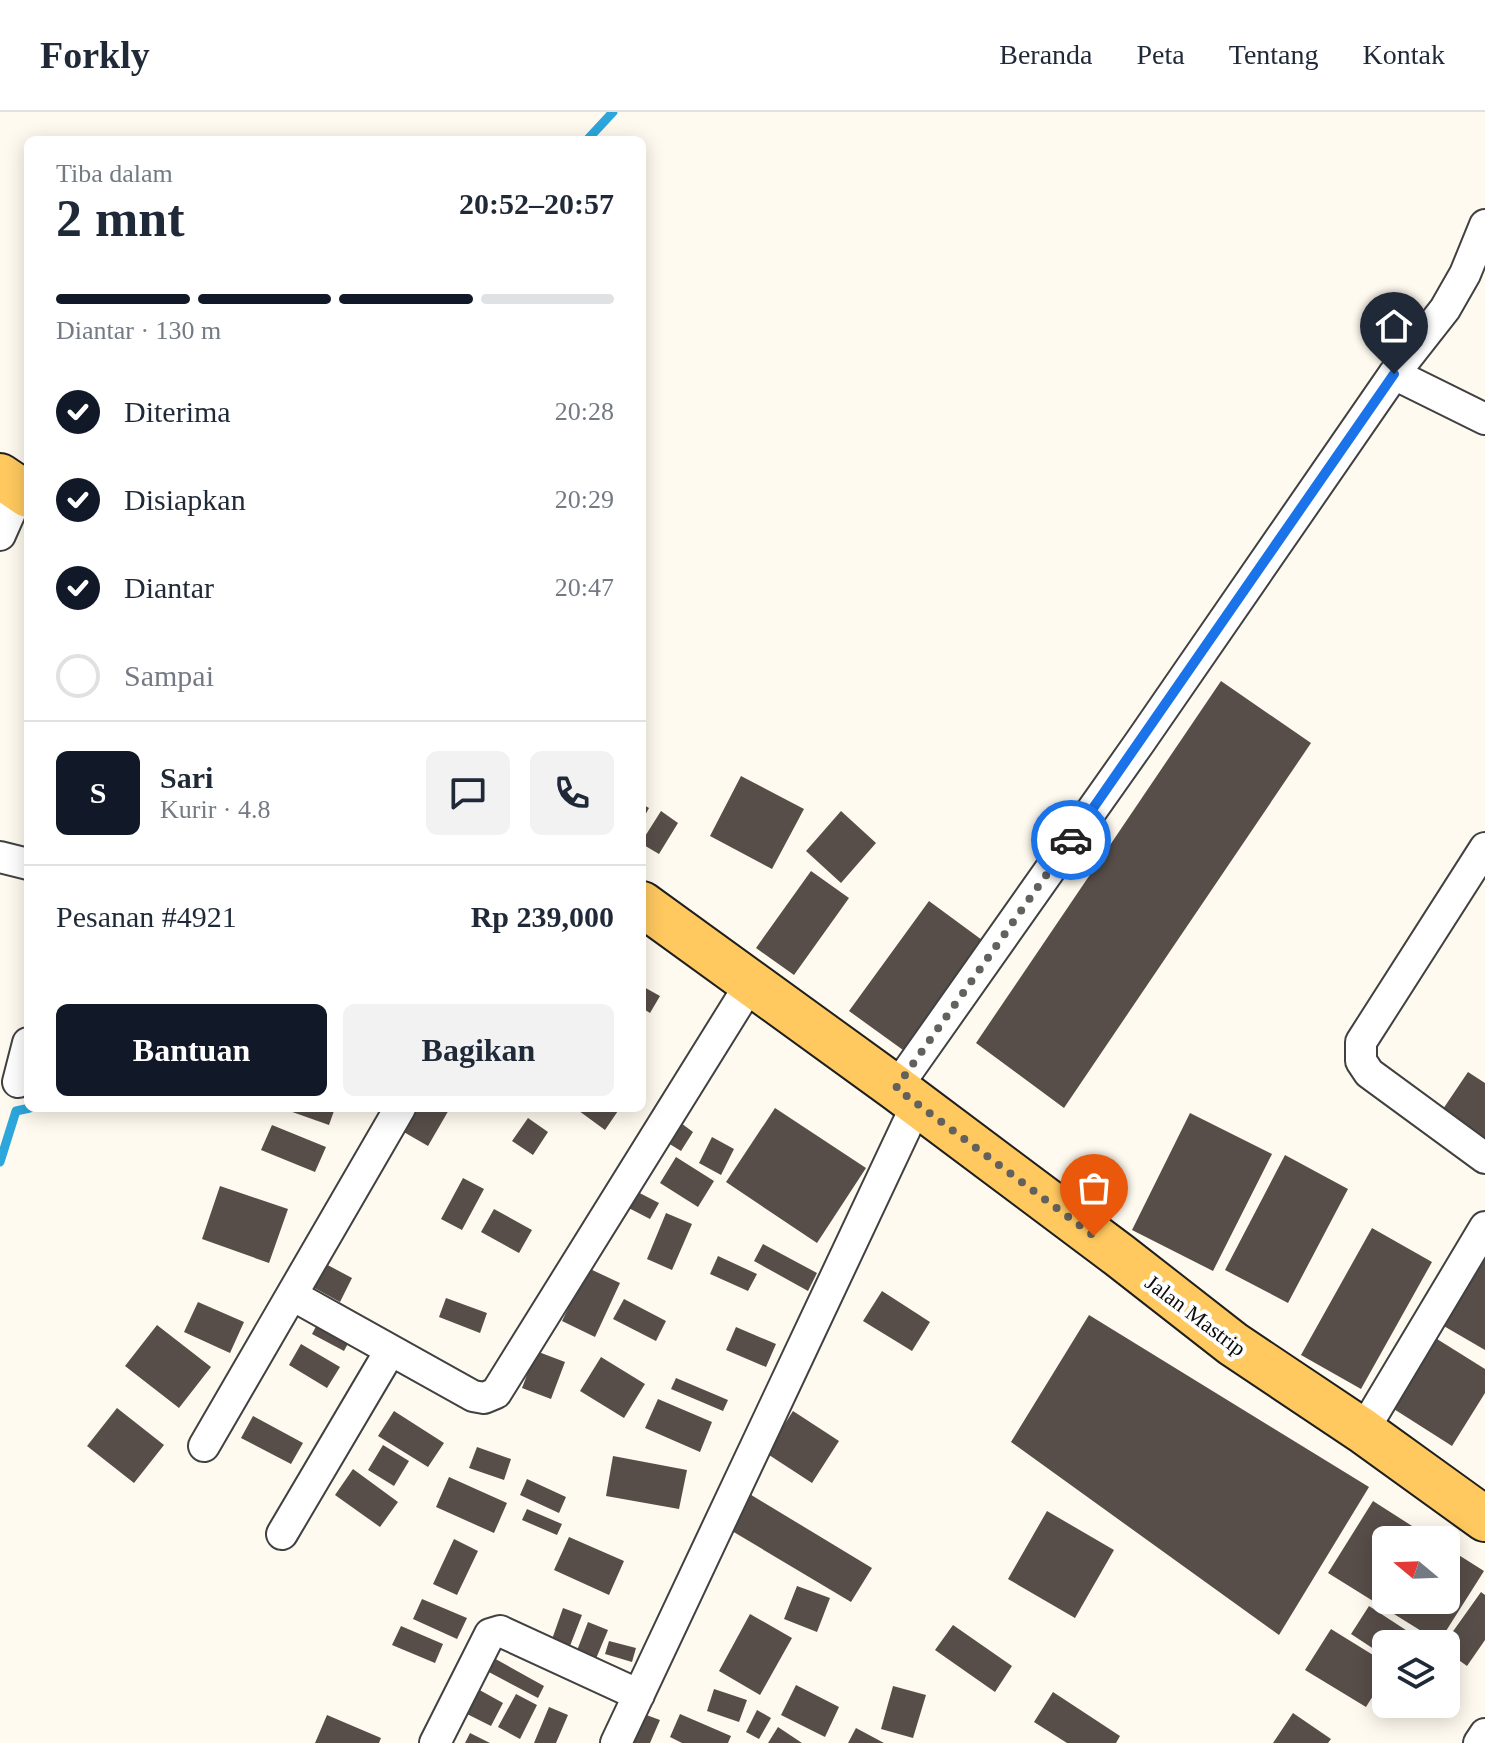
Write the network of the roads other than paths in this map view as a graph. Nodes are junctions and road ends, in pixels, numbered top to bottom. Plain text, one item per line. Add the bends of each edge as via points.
1 (1485, 225) edge
2 (1394, 374) junction
3 (1485, 419) edge
4 (16, 487) edge
5 (0, 535) edge
6 (1484, 853) edge
7 (0, 857) edge
8 (24, 863) edge
9 (646, 907) edge
10 (751, 983) junction
11 (24, 1059) edge
12 (18, 1082) dead end
13 (906, 1096) junction
14 (398, 1112) edge
15 (1485, 1158) edge
16 (1485, 1227) edge
17 (292, 1295) junction
18 (390, 1351) junction
19 (1363, 1431) junction
20 (204, 1446) dead end
21 (1485, 1519) edge
22 (282, 1534) dead end
23 (639, 1695) junction
24 (1485, 1734) edge
25 (435, 1743) edge
26 (616, 1743) edge
27 (1479, 1743) edge

1 - 2 street via 1445,309
2 - 3 street
2 - 13 street via 1140,742
4 - 5 street
6 - 15 street via 1361,1042 1361,1061 1369,1073
7 - 8 street
9 - 10 main road, Jalan Mastrip
10 - 13 main road, Jalan Mastrip
10 - 18 street via 496,1393 473,1396
11 - 12 street
13 - 19 main road, Jalan Mastrip via 1233,1344
13 - 23 street
14 - 17 street
16 - 19 street
17 - 18 street
17 - 20 street
18 - 22 street
19 - 21 main road, Jalan Mastrip
23 - 25 street via 500,1631 490,1634
23 - 26 street
24 - 27 street

